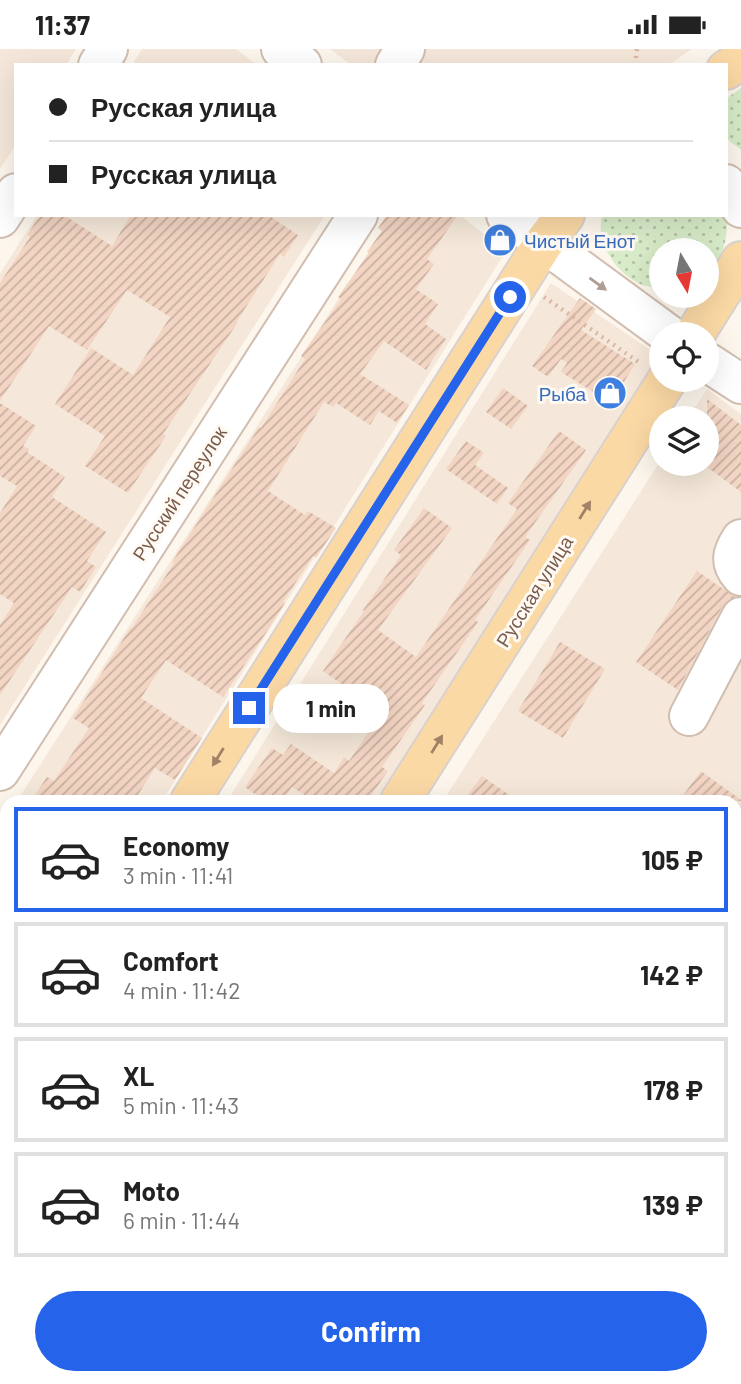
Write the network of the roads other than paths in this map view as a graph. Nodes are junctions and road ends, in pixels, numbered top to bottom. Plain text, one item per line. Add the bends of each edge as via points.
1 (281, 49) edge
2 (299, 63) edge
3 (728, 187) edge
4 (14, 197) edge
5 (741, 208) edge
6 (357, 217) edge
7 (512, 217) edge
8 (0, 218) edge
9 (554, 230) edge
10 (741, 261) edge
11 (655, 322) edge
12 (703, 322) edge
13 (719, 370) edge
14 (649, 380) edge
15 (741, 384) edge
16 (741, 539) edge
17 (741, 576) edge
18 (741, 617) edge
19 (690, 716) dead end
20 (0, 771) edge
21 (194, 795) edge
22 (404, 795) edge

1 - 2 street
3 - 5 street
4 - 8 street
6 - 20 street, Русский переулок
7 - 9 street
9 -> 11 street
9 -> 21 main road
10 - 12 main road
13 - 15 street
22 -> 14 main road, Русская улица
16 - 17 street via 732,563
18 - 19 street

